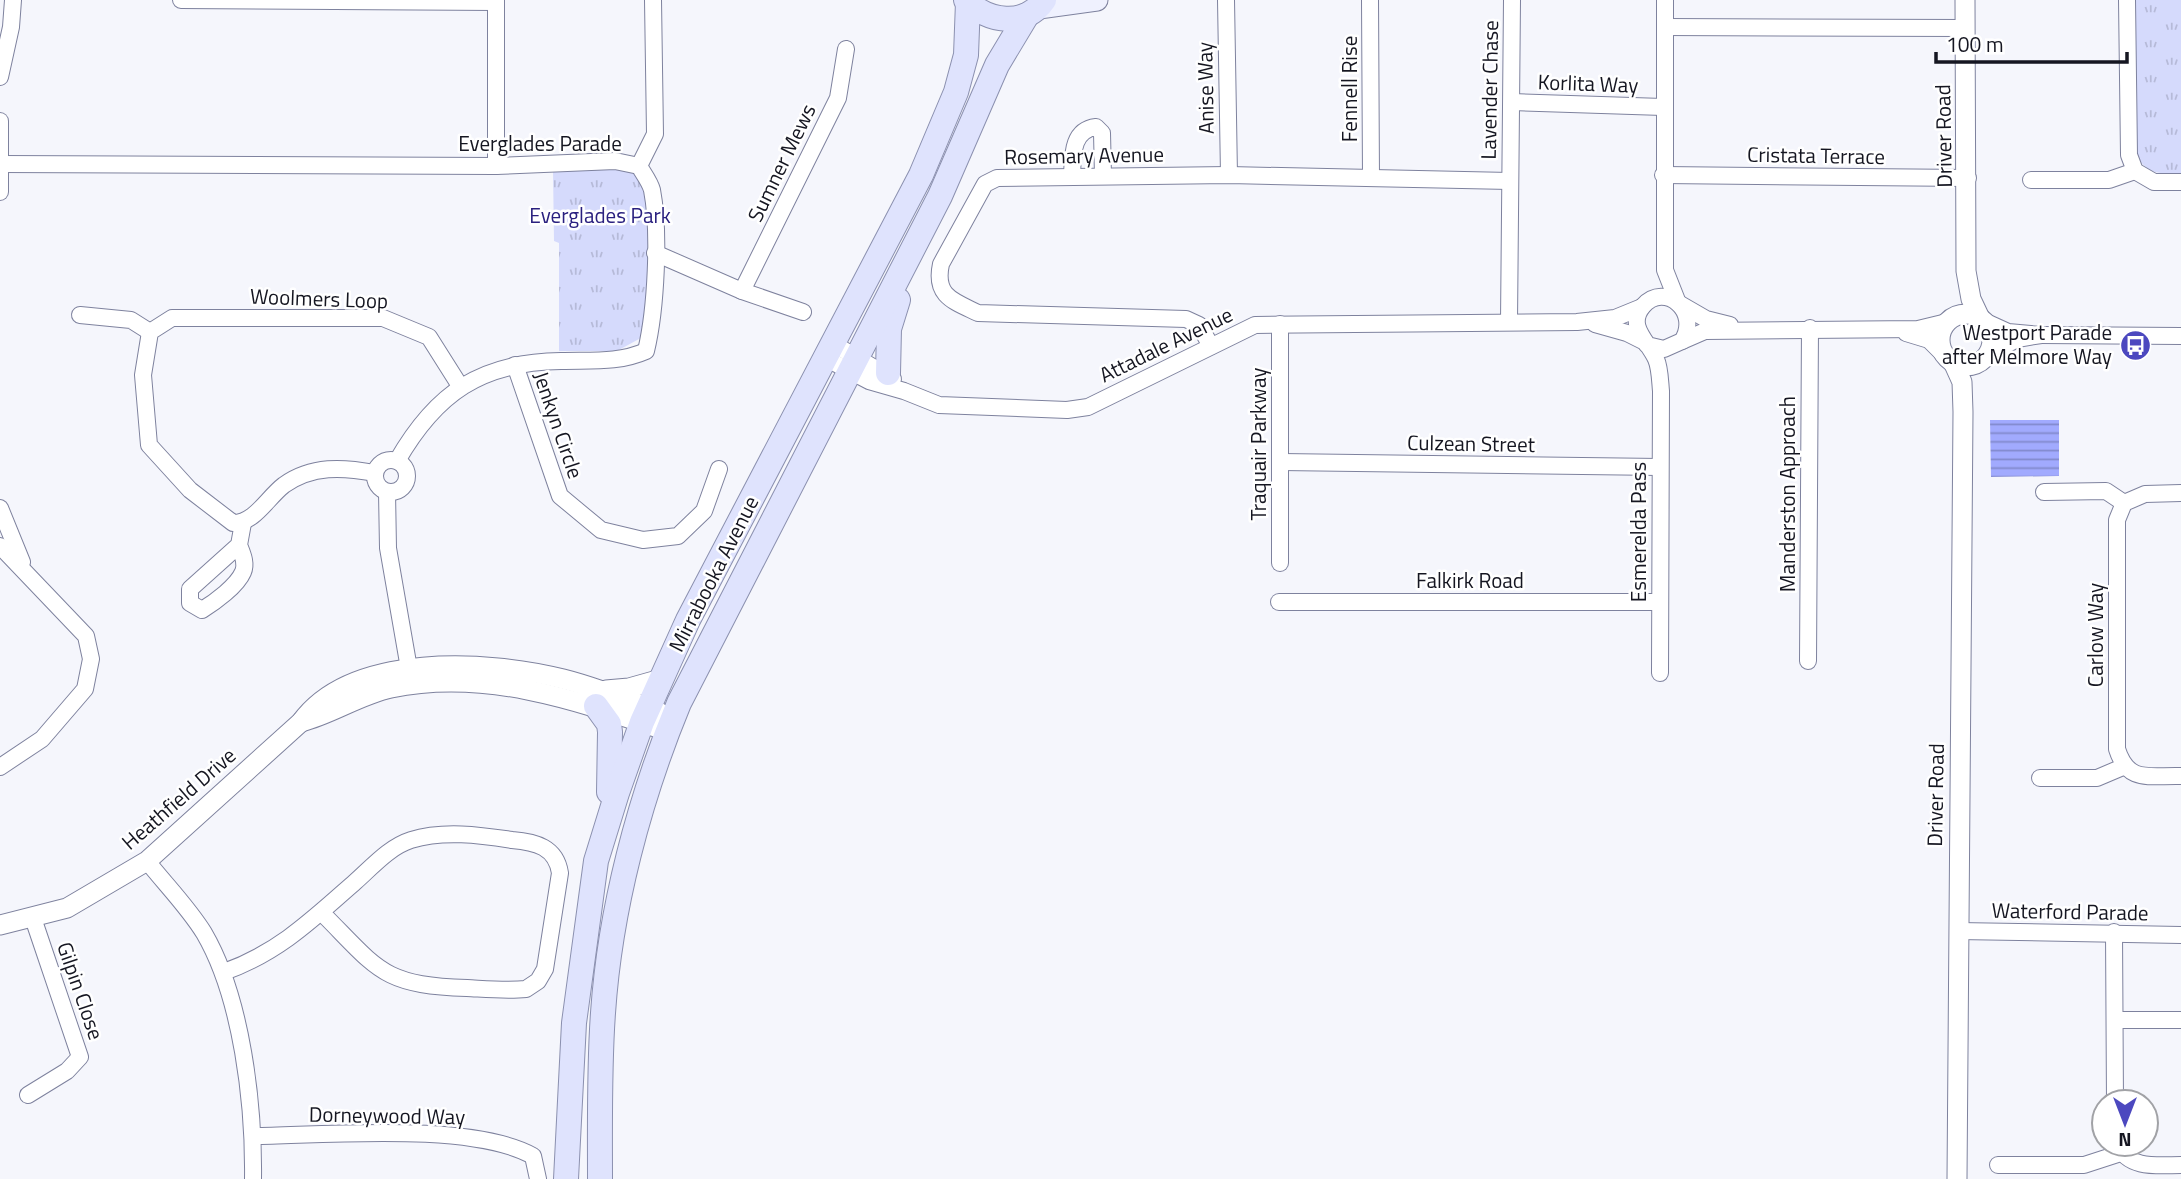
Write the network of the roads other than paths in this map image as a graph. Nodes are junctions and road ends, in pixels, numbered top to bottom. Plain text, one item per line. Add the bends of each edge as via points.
1 (13, 0) edge
2 (180, 0) edge
3 (653, 0) edge
4 (1097, 0) edge
5 (1226, 0) edge
6 (1370, 0) edge
7 (1512, 0) edge
8 (1665, 0) edge
9 (1965, 0) edge
10 (2127, 0) edge
11 (496, 1) edge
12 (967, 1) edge
13 (1036, 8) edge
14 (1665, 27) junction
15 (1965, 28) junction
16 (846, 49) dead end
17 (0, 77) edge
18 (1512, 102) junction
19 (1664, 107) junction
20 (0, 121) edge
21 (1, 164) edge
22 (496, 166) junction
23 (639, 166) junction
24 (2134, 171) junction
25 (1228, 175) junction
26 (1664, 175) junction
27 (1072, 176) junction
28 (1103, 176) junction
29 (1371, 177) junction
30 (1968, 178) junction
31 (2031, 180) dead end
32 (1510, 181) junction
33 (2181, 182) edge
34 (0, 192) edge
35 (1665, 244) junction
36 (914, 246) junction
37 (655, 253) junction
38 (1966, 271) junction
39 (742, 291) junction
40 (1679, 303) junction
41 (1647, 304) junction
42 (803, 312) dead end
43 (79, 315) dead end
44 (1982, 319) junction
45 (1948, 321) junction
46 (1509, 322) junction
47 (1577, 322) junction
48 (1280, 324) junction
49 (1891, 327) junction
50 (1810, 328) junction
51 (1742, 329) junction
52 (150, 332) junction
53 (2041, 335) junction
54 (2181, 336) edge
55 (1681, 342) junction
56 (1646, 343) junction
57 (1211, 346) junction
58 (828, 351) junction
59 (1986, 357) junction
60 (1949, 358) junction
61 (853, 364) junction
62 (515, 365) junction
63 (896, 382) junction
64 (460, 386) junction
65 (1661, 391) junction
66 (1963, 412) junction
67 (397, 461) junction
68 (1281, 462) junction
69 (1660, 467) junction
70 (719, 469) dead end
71 (375, 473) junction
72 (387, 492) junction
73 (2044, 492) dead end
74 (2181, 493) edge
75 (2124, 503) junction
76 (0, 508) edge
77 (243, 523) junction
78 (239, 545) dead end
79 (0, 546) edge
80 (1280, 563) dead end
81 (32, 580) junction
82 (1279, 602) dead end
83 (1660, 602) junction
84 (1808, 661) dead end
85 (1660, 673) dead end
86 (410, 677) junction
87 (661, 679) junction
88 (597, 698) junction
89 (646, 715) junction
90 (670, 724) junction
91 (0, 767) edge
92 (2123, 767) junction
93 (2181, 776) edge
94 (2040, 778) dead end
95 (606, 827) junction
96 (147, 861) junction
97 (321, 912) junction
98 (33, 918) junction
99 (0, 925) edge
100 (1958, 931) junction
101 (2114, 932) junction
102 (2181, 935) edge
103 (224, 972) junction
104 (2116, 1020) junction
105 (2181, 1020) edge
106 (2115, 1088) edge
107 (28, 1095) dead end
108 (254, 1136) junction
109 (2100, 1158) edge
110 (2132, 1158) edge
111 (1998, 1165) dead end
112 (2181, 1165) edge
113 (253, 1179) edge
114 (538, 1179) edge
115 (566, 1179) edge
116 (600, 1179) edge
117 (1957, 1179) edge

1 - 17 street
2 - 11 street
3 - 23 street via 655,134
4 - 13 main road
5 - 25 street, Anise Way
6 - 29 street, Fennell Rise
7 - 18 street, Lavender Chase
8 - 14 street
9 - 15 street, Driver Road
10 - 24 street via 2129,155
11 - 22 street
12 - 13 main road via 995,19 1011,20
12 - 58 main road, Mirrabooka Avenue via 966,55 957,92 921,175
13 - 36 main road, Mirrabooka Avenue via 997,65
14 - 15 street
14 - 19 street
15 - 30 street, Driver Road
16 - 39 street, Sumner Mews via 838,98
18 - 19 street, Korlita Way
18 - 32 street, Lavender Chase
19 - 26 street
20 - 21 street
21 - 22 street, Everglades Parade
21 - 34 street
22 - 23 street, Everglades Parade via 615,161
23 - 37 street, Everglades Parade via 652,187
24 - 31 street via 2109,180
24 - 33 street via 2154,181
25 - 28 street, Rosemary Avenue
25 - 29 street, Rosemary Avenue
26 - 30 street, Cristata Terrace
26 - 35 street
27 - 28 street, Rosemary Avenue
27 - 28 street via 1078,136 1096,127 1102,133
27 - 57 street, Rosemary Avenue via 997,177 985,184 942,264 941,288 952,301 987,315 1186,319 1199,325
29 - 32 street, Rosemary Avenue
30 - 38 street, Driver Road
32 - 46 street, Lavender Chase
35 - 40 street via 1665,270
35 - 41 street
36 - 61 main road, Mirrabooka Avenue
36 - 63 main road via 889,329
37 - 39 street
37 - 62 street, Everglades Parade via 652,328 646,351 626,360
38 - 44 street, Driver Road via 1970,299
38 - 45 street, Driver Road
39 - 42 street
40 - 41 street via 1666,298
40 - 51 street via 1706,319
40 - 55 street via 1688,318
41 - 47 street, Attadale Avenue via 1615,318
41 - 56 street via 1637,329
43 - 52 street via 131,320
44 - 45 street via 1962,313
44 - 53 street via 2008,332
44 - 59 street via 1993,337
45 - 49 street via 1918,329
45 - 60 street via 1940,338
46 - 47 street, Attadale Avenue
46 - 48 street, Attadale Avenue
47 - 56 street, Attadale Avenue via 1602,325
48 - 57 street, Attadale Avenue via 1255,325
48 - 68 street, Traquair Parkway
49 - 50 street
49 - 60 street via 1929,340
50 - 51 street
50 - 84 street, Manderston Approach
51 - 55 street via 1705,331
52 - 64 street, Woolmers Loop via 172,318 383,318 429,337
52 - 77 street via 143,375 149,445 190,490 233,523
53 - 54 street
53 - 59 street via 2017,339
55 - 56 street via 1664,349
55 - 65 street, Esmerelda Pass via 1668,360
56 - 65 street, Esmerelda Pass via 1657,361
57 - 63 street, Attadale Avenue via 1088,407 1067,410 939,405
58 - 61 street, Attadale Avenue
58 - 87 main road, Mirrabooka Avenue
59 - 60 street via 1967,366
59 - 66 street, Driver Road via 1970,382
60 - 66 street, Driver Road via 1962,382
61 - 63 street, Attadale Avenue
61 - 63 street, Attadale Avenue via 869,382
61 - 90 main road, Mirrabooka Avenue
62 - 64 street, Everglades Parade
62 - 70 street, Jenkyn Circle via 560,496 601,530 643,540 678,536 704,511
64 - 67 street, Everglades Parade via 423,420
65 - 69 street, Esmerelda Pass
66 - 100 street, Driver Road
67 - 71 street via 381,464
67 - 72 street via 407,478 398,490
68 - 69 street, Culzean Street
68 - 80 street, Traquair Parkway
69 - 83 street, Esmerelda Pass
71 - 72 street via 379,487
71 - 77 street via 335,468 300,476
72 - 86 street via 388,548
73 - 75 street via 2106,491
74 - 75 street via 2145,494
75 - 92 street, Carlow Way via 2117,520 2117,749
76 - 81 street
77 - 78 street
79 - 81 street
81 - 91 street via 86,636 91,659 85,690 42,739
82 - 83 street, Falkirk Road
83 - 85 street, Esmerelda Pass
86 - 88 street, Heathfield Drive
86 - 96 street, Heathfield Drive via 301,722
87 - 88 street
87 - 89 main road, Mirrabooka Avenue
88 - 89 street, Heathfield Drive
88 - 95 main road via 610,732
89 - 90 street, Heathfield Drive
89 - 95 main road, Mirrabooka Avenue
90 - 116 main road, Mirrabooka Avenue via 621,892 609,963 603,1014
92 - 93 street via 2132,774
92 - 94 street via 2097,778
95 - 115 main road, Mirrabooka Avenue via 596,861 574,1023
96 - 98 street, Heathfield Drive via 67,908
96 - 103 street via 203,931
97 - 97 street via 390,851 432,835 542,846 551,851 560,873 545,969 526,989 426,987 396,980 375,967
97 - 103 street via 257,960
98 - 99 street, Heathfield Drive
98 - 107 street, Gilpin Close via 79,1057 67,1071
100 - 101 street, Waterford Parade
100 - 117 street, Driver Road
101 - 102 street, Waterford Parade
101 - 104 street
103 - 108 street
104 - 105 street
104 - 106 street
108 - 113 street
108 - 114 street, Dorneywood Way via 460,1136 518,1147 533,1156
109 - 111 street via 2084,1165
110 - 112 street via 2138,1163

